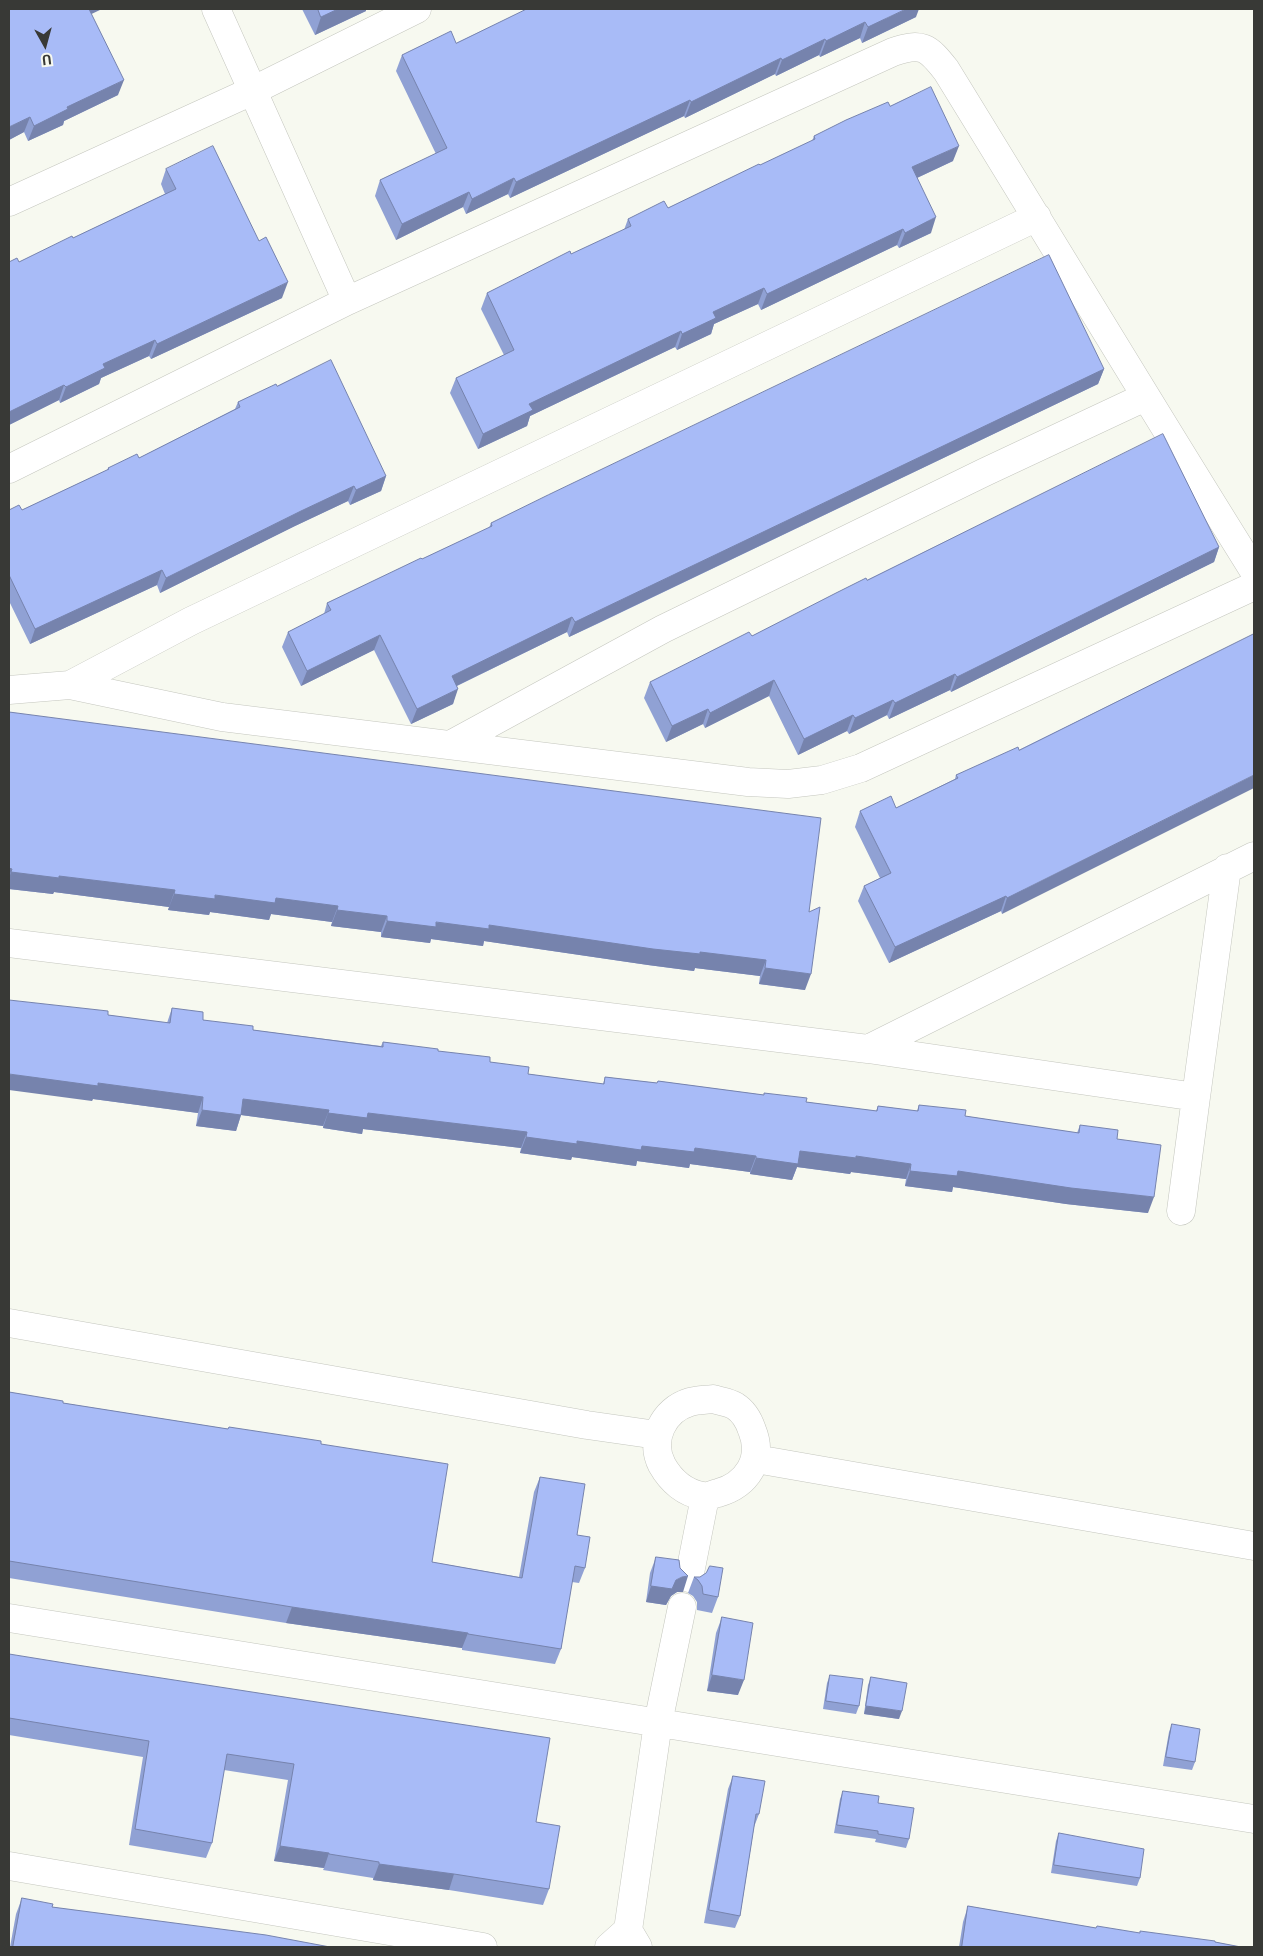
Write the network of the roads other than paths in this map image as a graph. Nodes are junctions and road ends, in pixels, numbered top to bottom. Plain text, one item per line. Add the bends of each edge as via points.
1 (216, 9) edge
2 (417, 9) edge
3 (252, 91) junction
4 (9, 202) edge
5 (1037, 218) junction
6 (347, 301) junction
7 (1145, 397) junction
8 (9, 469) edge
9 (1254, 571) edge
10 (1254, 586) edge
11 (70, 685) junction
12 (9, 690) edge
13 (450, 745) junction
14 (1254, 856) edge
15 (1227, 868) junction
16 (9, 943) edge
17 (868, 1049) junction
18 (1196, 1097) junction
19 (1181, 1211) dead end
20 (9, 1323) edge
21 (657, 1435) junction
22 (756, 1459) junction
23 (705, 1497) junction
24 (1254, 1546) edge
25 (689, 1578) edge
26 (682, 1607) dead end
27 (9, 1618) edge
28 (658, 1723) junction
29 (1254, 1819) edge
30 (9, 1866) edge
31 (625, 1941) edge
32 (483, 1947) edge

1 - 3 street
2 - 3 street
3 - 4 street
3 - 6 street
5 - 6 street via 946,70 932,53 910,46
5 - 7 street
5 - 11 street via 200,616
6 - 8 street
7 - 9 street
7 - 13 street via 663,629
10 - 13 street via 861,768 822,780 788,784 748,782
11 - 12 street
11 - 13 street via 222,717
14 - 15 street
15 - 17 street
15 - 18 street
16 - 17 street
17 - 18 street
18 - 19 street
20 - 21 street
21 - 22 street via 664,1421 679,1407 713,1399 734,1405 748,1420 756,1439
21 - 23 street via 658,1458 668,1475 684,1490
22 - 23 street via 745,1478 728,1490
22 - 24 street
23 - 25 street
26 - 28 street
27 - 28 street
28 - 29 street
28 - 31 street
30 - 32 street

